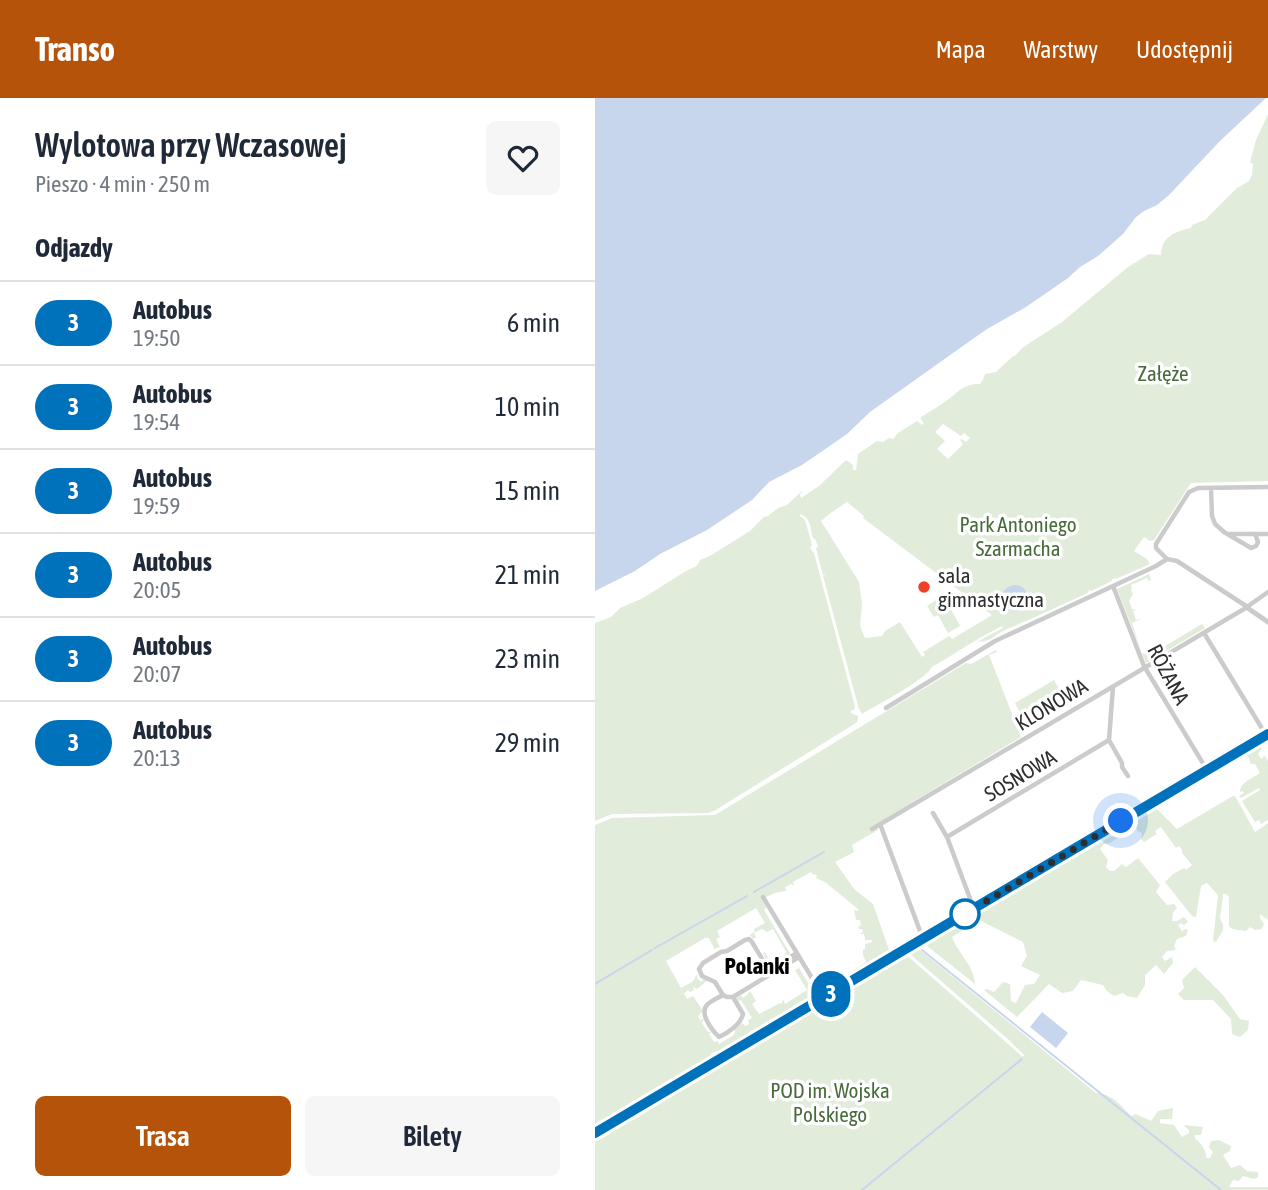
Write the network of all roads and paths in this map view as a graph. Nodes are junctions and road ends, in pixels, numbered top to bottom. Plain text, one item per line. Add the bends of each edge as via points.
1 (1268, 486) edge
2 (1211, 488) junction
3 (1228, 534) junction
4 (1247, 534) junction
5 (1254, 534) junction
6 (1268, 535) edge
7 (1244, 544) junction
8 (1255, 546) junction
9 (1167, 559) junction
10 (1114, 587) junction
11 (1268, 592) edge
12 (1247, 607) junction
13 (1268, 622) edge
14 (1204, 633) junction
15 (1145, 668) junction
16 (1113, 687) junction
17 (886, 708) dead end
18 (1267, 734) edge
19 (1109, 740) junction
20 (1207, 770) junction
21 (1128, 776) dead end
22 (933, 813) dead end
23 (880, 824) junction
24 (871, 829) dead end
25 (947, 837) junction
26 (763, 897) dead end
27 (974, 909) junction
28 (923, 939) junction
29 (798, 955) junction
30 (771, 974) junction
31 (723, 995) junction
32 (733, 997) junction
33 (824, 998) junction
34 (595, 1133) edge

1 - 2 street
2 - 3 street via 1213,519
2 - 9 street via 1191,491 1157,541 1156,548
3 - 4 street
3 - 7 street
4 - 5 street
4 - 7 street
5 - 6 street
5 - 8 street via 1258,539
6 - 8 street
7 - 8 street
9 - 10 street
9 - 12 street via 1178,561
10 - 15 street, RÓŻANA
10 - 17 street via 997,640
11 - 12 street, KLONOWA
12 - 13 street
12 - 14 street, KLONOWA
14 - 15 street, KLONOWA
14 - 18 street
15 - 16 street, KLONOWA
15 - 20 street, RÓŻANA
16 - 19 street
16 - 23 street, KLONOWA
18 - 20 street
19 - 21 street
19 - 25 street, SOSNOWA
20 - 27 street
22 - 25 street
23 - 24 street, KLONOWA
23 - 28 street
25 - 27 street
26 - 29 street
27 - 28 street
28 - 33 street
29 - 30 street
29 - 33 street
30 - 31 street via 749,939 701,965 699,972 715,982
30 - 32 street
31 - 32 street
31 - 32 street via 704,1009 719,1037 742,1020
33 - 34 street

